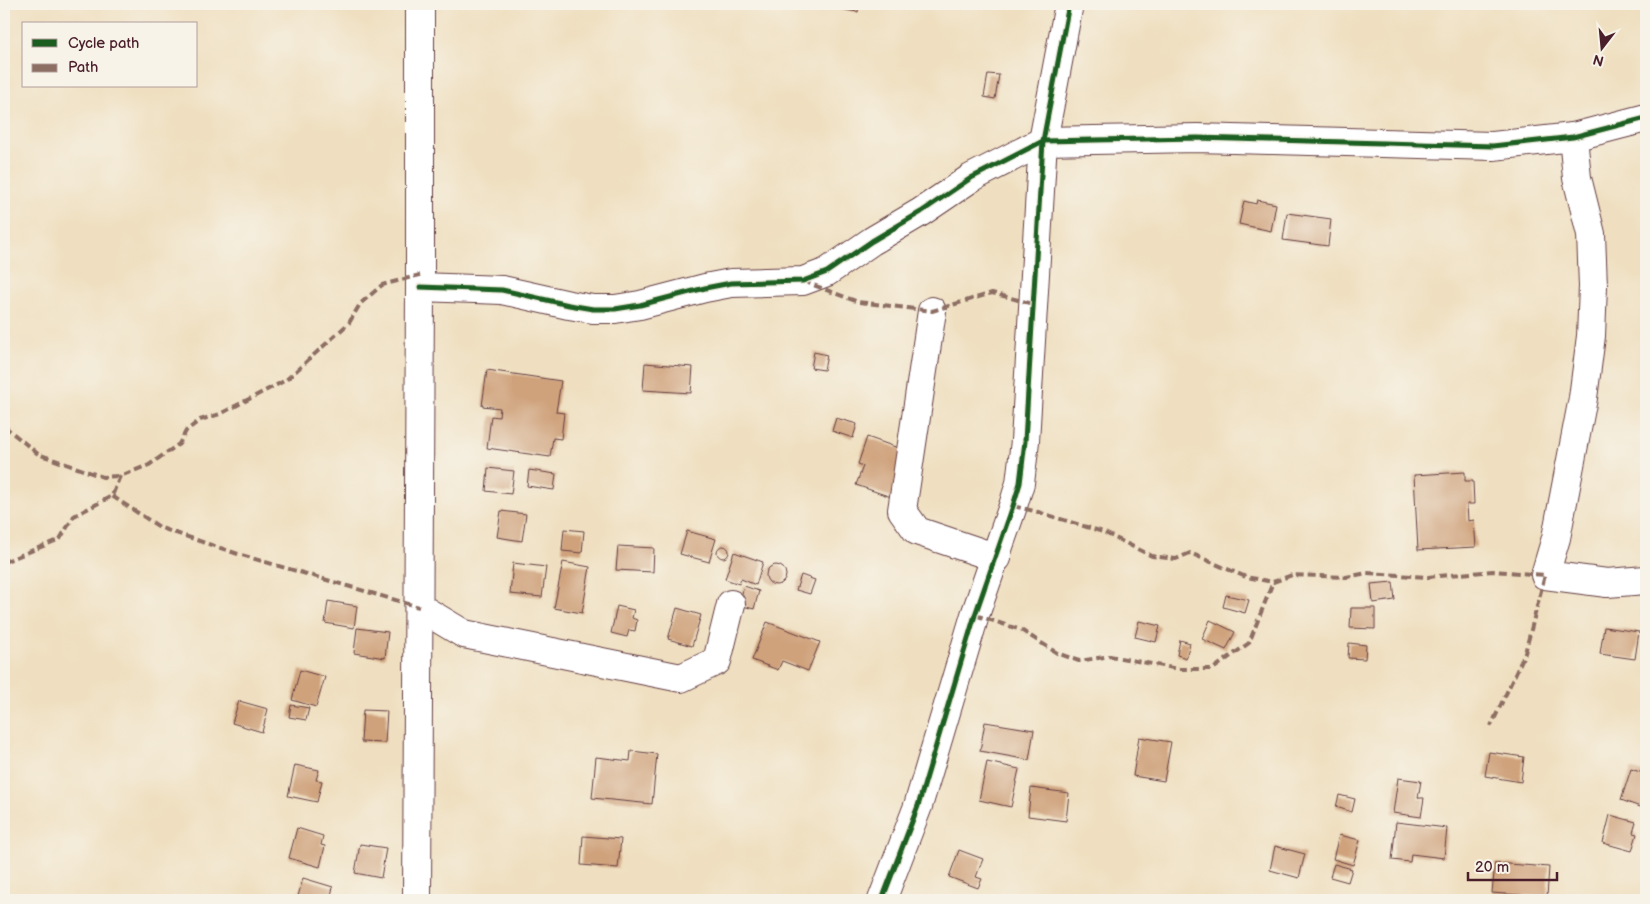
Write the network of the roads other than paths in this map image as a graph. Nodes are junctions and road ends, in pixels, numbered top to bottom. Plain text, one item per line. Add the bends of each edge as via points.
1 (420, 4) edge
2 (1069, 4) edge
3 (1646, 118) edge
4 (1573, 136) junction
5 (1043, 141) junction
6 (420, 287) junction
7 (932, 311) dead end
8 (997, 558) junction
9 (1646, 580) edge
10 (731, 604) dead end
11 (419, 606) junction
12 (417, 900) edge
13 (882, 900) edge

1 - 6 street
2 - 5 street
3 - 4 street
4 - 5 street via 1493,146 1197,138
4 - 9 street via 1577,178 1591,234 1591,336 1556,538 1545,575 1607,583
5 - 6 street via 971,178 827,272 803,281 731,283 615,309 569,305 502,290
5 - 8 street via 1023,466
6 - 11 street
7 - 8 street via 902,510 917,531
8 - 13 street via 975,615 918,806
10 - 11 street via 717,662 681,678 464,634
11 - 12 street

